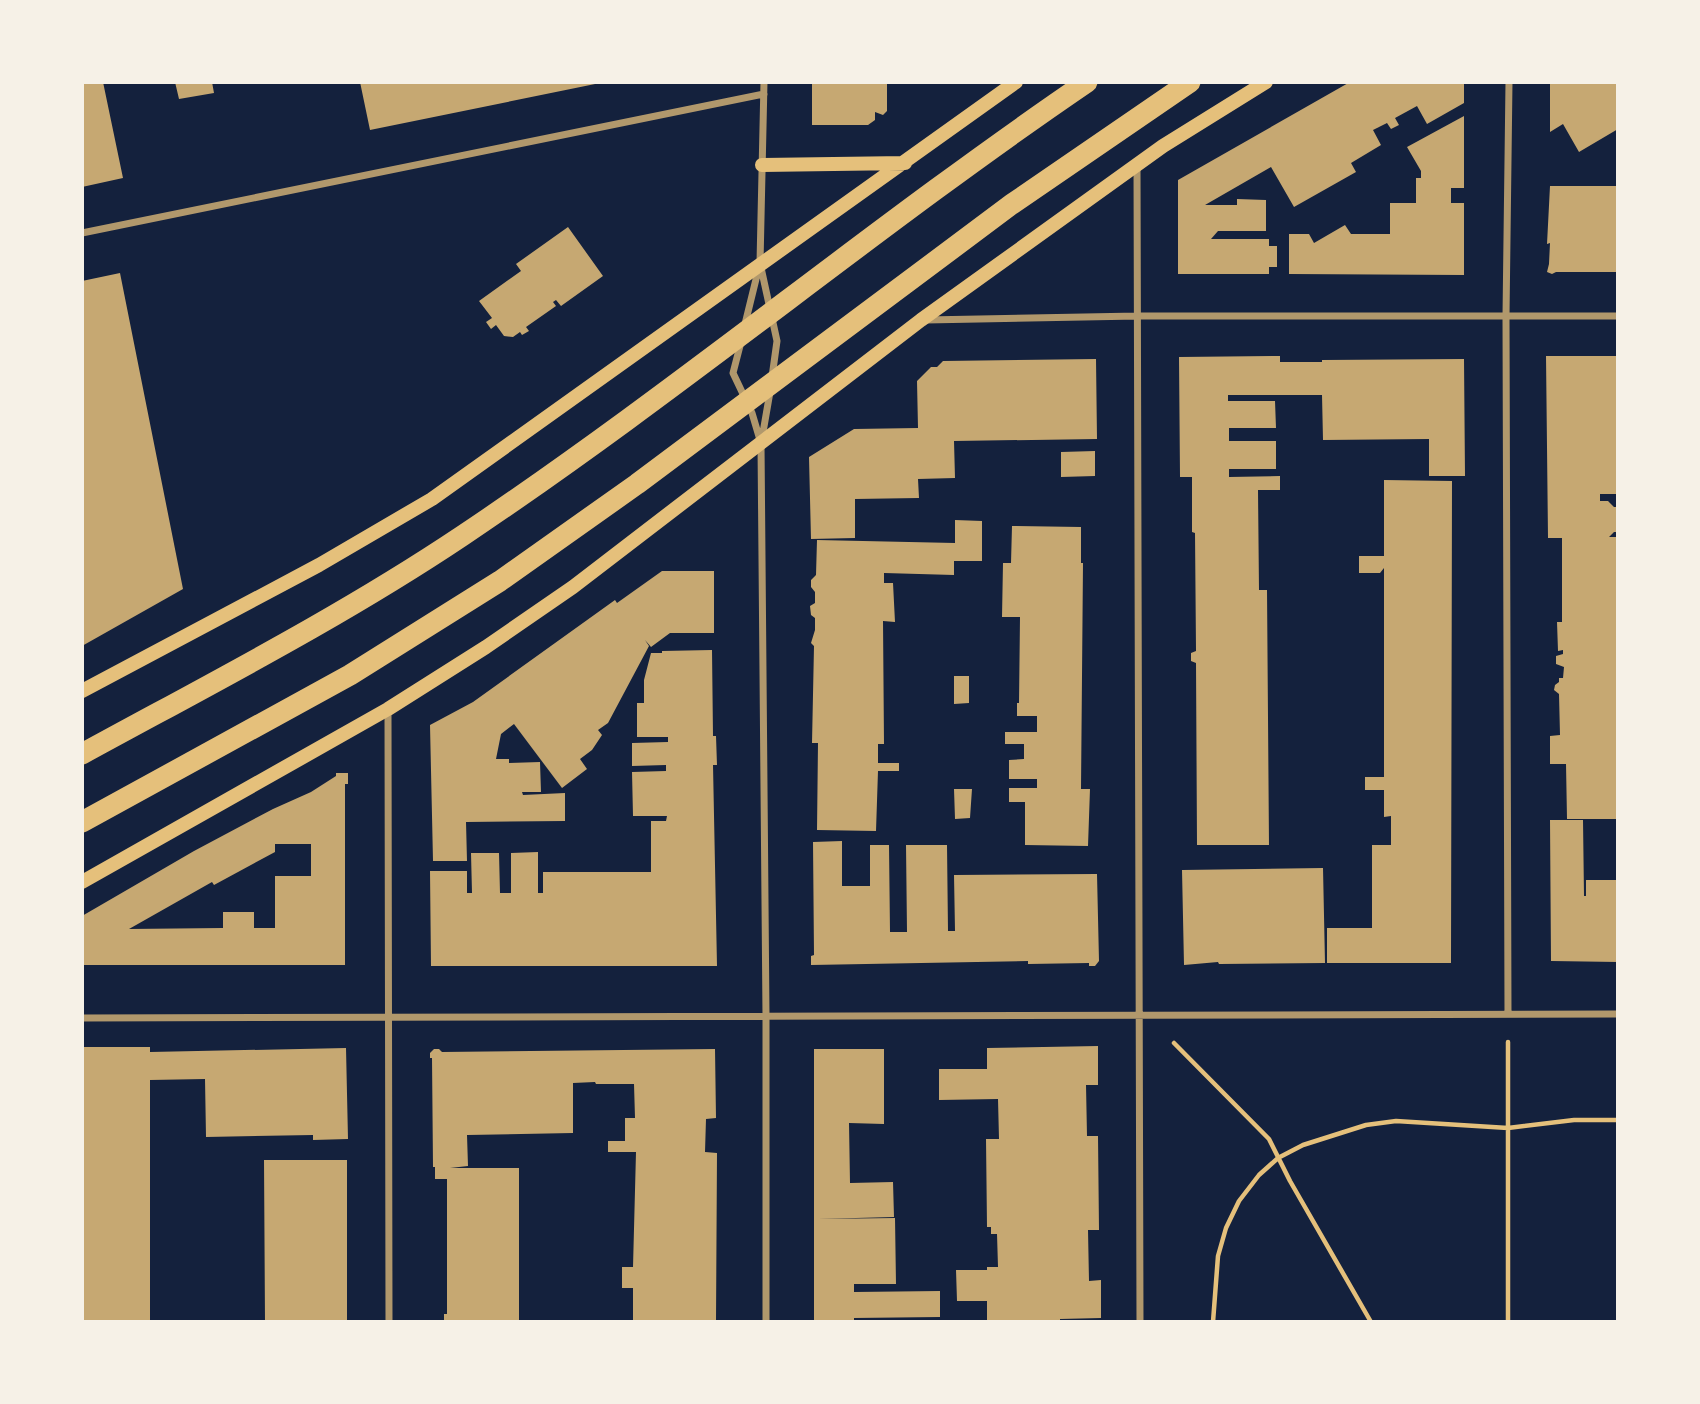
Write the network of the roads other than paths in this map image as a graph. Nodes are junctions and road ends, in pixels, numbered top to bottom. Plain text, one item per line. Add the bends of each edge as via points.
1 (764, 82) edge
2 (1016, 82) edge
3 (1087, 82) edge
4 (1190, 82) edge
5 (1266, 82) edge
6 (1508, 82) edge
7 (764, 94) junction
8 (906, 163) junction
9 (762, 165) junction
10 (1137, 165) junction
11 (82, 233) edge
12 (760, 263) junction
13 (1138, 316) junction
14 (1506, 316) junction
15 (1618, 316) edge
16 (921, 320) junction
17 (761, 444) junction
18 (82, 691) edge
19 (388, 709) junction
20 (82, 754) edge
21 (82, 822) edge
22 (82, 882) edge
23 (1508, 1014) junction
24 (1618, 1014) edge
25 (1140, 1015) junction
26 (766, 1016) junction
27 (388, 1017) junction
28 (82, 1018) edge
29 (389, 1322) edge
30 (766, 1322) edge
31 (1140, 1322) edge

1 - 7 street
2 - 8 main road
3 - 20 highway via 460,538 317,625
4 - 21 highway via 1040,184 500,581 350,675
5 - 10 main road
6 - 14 street
7 - 9 street
7 - 11 street
8 - 9 main road
8 - 12 main road
9 - 12 street
10 - 13 street
10 - 16 main road
12 - 17 street via 777,341
12 - 17 street via 733,373
12 - 18 main road via 432,499 319,565
13 - 14 street
13 - 16 street
13 - 25 street
14 - 15 street
14 - 23 street
16 - 17 main road
17 - 19 main road via 573,587
17 - 26 street
19 - 22 main road
19 - 27 street
23 - 24 street
23 - 25 street
25 - 26 street
25 - 31 street
26 - 27 street
26 - 30 street
27 - 28 street
27 - 29 street

